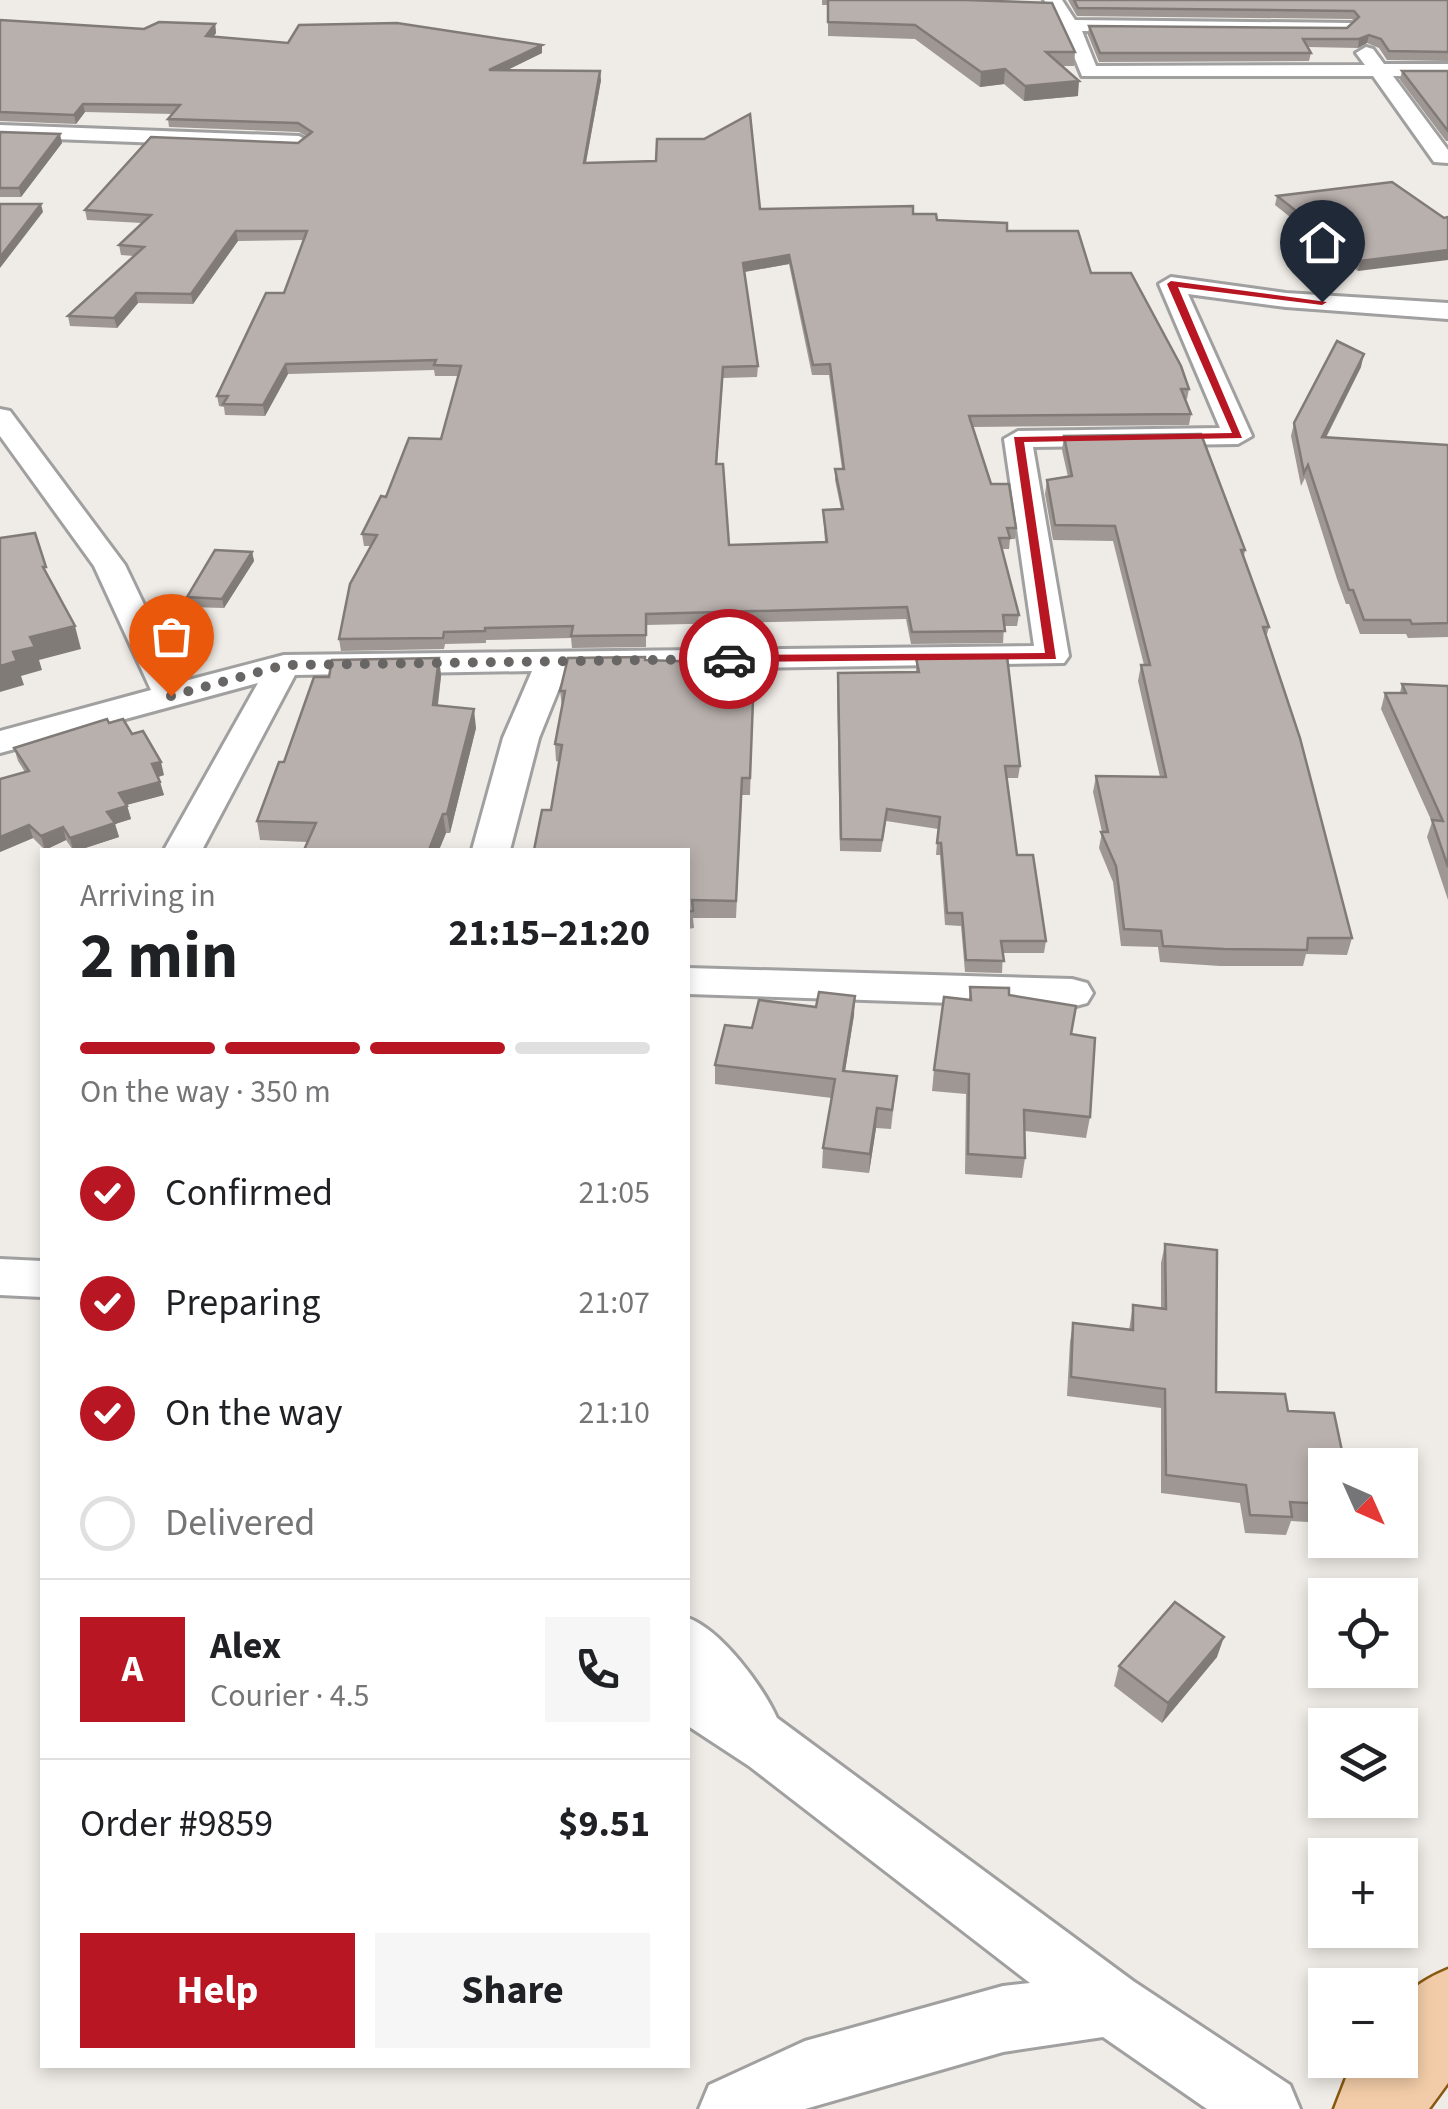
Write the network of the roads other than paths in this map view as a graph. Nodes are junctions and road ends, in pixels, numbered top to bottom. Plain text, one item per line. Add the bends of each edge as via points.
1 (1053, 0) edge
2 (1186, 0) edge
3 (1320, 0) edge
4 (1070, 25) junction
5 (1345, 27) junction
6 (1208, 28) junction
7 (1380, 70) junction
8 (1448, 70) edge
9 (0, 130) edge
10 (299, 142) edge
11 (1448, 156) edge
12 (1448, 311) edge
13 (0, 417) edge
14 (553, 661) junction
15 (284, 665) junction
16 (171, 696) junction
17 (0, 742) edge
18 (184, 848) edge
19 (492, 848) edge
20 (690, 981) edge
21 (1072, 993) dead end
22 (0, 1277) edge
23 (40, 1280) edge
24 (690, 1646) edge
25 (690, 1695) edge
26 (770, 1746) junction
27 (1110, 2004) junction
28 (1448, 2011) edge
29 (733, 2109) edge
30 (1266, 2109) edge
31 (1376, 2109) edge

1 - 4 street
2 - 6 street
3 - 5 street
4 - 6 street
4 - 7 street via 1089,72
5 - 6 street
5 - 7 street
7 - 8 street
7 - 11 street
9 - 10 street
12 - 14 street via 1171,284 1238,436 1018,439 1052,656
13 - 16 street via 109,566
14 - 15 street
14 - 19 street via 521,738
15 - 16 street
15 - 18 street
16 - 17 street
20 - 21 street
22 - 23 street
24 - 26 street
25 - 26 street
26 - 27 street
27 - 29 street via 1003,2019 859,2058 805,2074
27 - 30 street
28 - 31 main road

